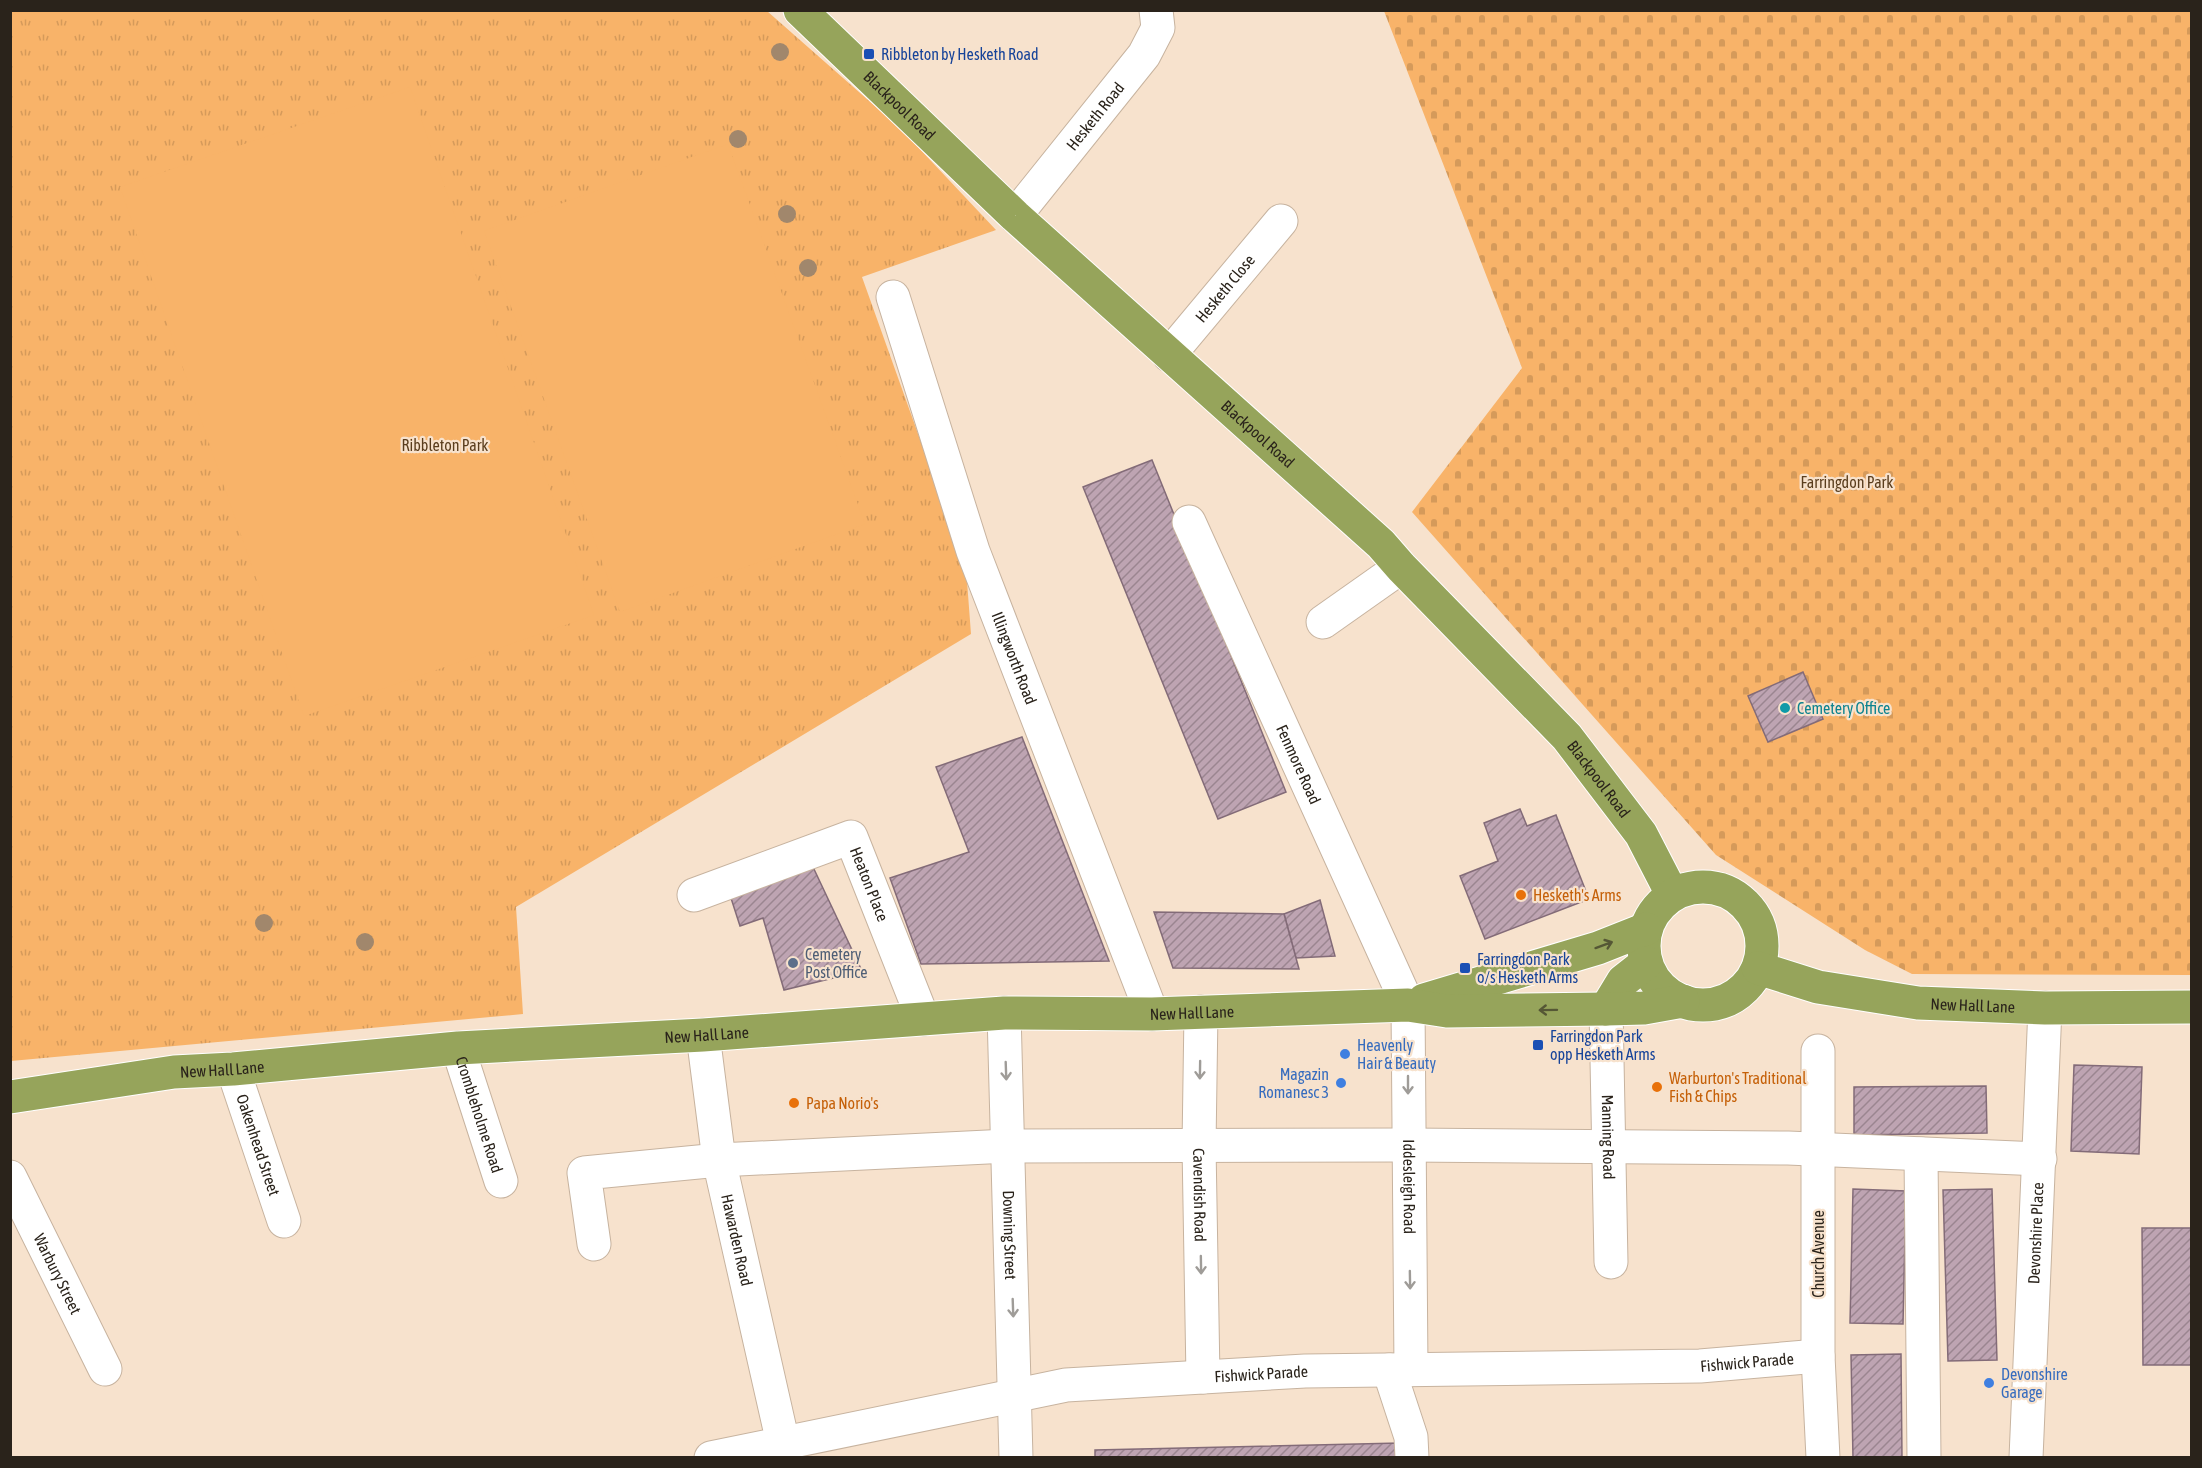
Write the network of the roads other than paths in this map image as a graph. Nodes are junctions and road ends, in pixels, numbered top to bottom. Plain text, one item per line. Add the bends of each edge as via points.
1 (800, 10) edge
2 (1156, 10) edge
3 (1015, 216) junction
4 (1281, 221) dead end
5 (893, 297) dead end
6 (1169, 355) junction
7 (1189, 522) dead end
8 (1401, 567) junction
9 (1323, 622) dead end
10 (1671, 894) junction
11 (694, 895) dead end
12 (1646, 929) junction
13 (1646, 963) junction
14 (1758, 968) junction
15 (1683, 1002) junction
16 (1408, 1005) junction
17 (2192, 1007) edge
18 (2045, 1008) junction
19 (1606, 1010) junction
20 (1004, 1012) junction
21 (1201, 1012) junction
22 (1152, 1014) junction
23 (923, 1019) junction
24 (703, 1035) junction
25 (458, 1048) junction
26 (1818, 1051) dead end
27 (233, 1069) junction
28 (10, 1097) edge
29 (1408, 1145) junction
30 (1008, 1146) junction
31 (1199, 1146) junction
32 (1608, 1148) junction
33 (1819, 1151) junction
34 (1921, 1154) junction
35 (2040, 1159) junction
36 (719, 1160) junction
37 (10, 1178) edge
38 (501, 1181) dead end
39 (284, 1221) dead end
40 (594, 1244) dead end
41 (1611, 1262) dead end
42 (1818, 1356) junction
43 (105, 1369) dead end
44 (1400, 1370) junction
45 (1203, 1377) junction
46 (1015, 1395) junction
47 (783, 1443) junction
48 (711, 1458) edge
49 (1016, 1458) edge
50 (1412, 1458) edge
51 (1823, 1458) edge
52 (1924, 1458) edge
53 (2026, 1458) edge

1 - 3 highway, Blackpool Road
2 - 3 street, Hesketh Road via 1158,28 1144,56
3 - 6 highway, Blackpool Road
4 - 6 street, Hesketh Close
5 - 22 street, Illingworth Road via 973,551
6 - 8 highway, Blackpool Road via 1381,544
7 - 16 street, Fenmore Road
8 - 9 street
8 - 10 highway, Blackpool Road via 1568,737 1641,834
10 - 12 highway
10 - 14 highway via 1711,887 1742,901 1761,931
11 - 23 street, Heaton Place via 851,837
12 - 13 highway
16 -> 12 highway, New Hall Lane via 1598,948
13 - 15 highway via 1667,993
13 - 19 highway via 1623,981
14 - 15 highway via 1749,984 1730,1000 1701,1005
14 - 18 highway, New Hall Lane via 1818,987 1918,1003
15 - 19 highway, New Hall Lane
19 -> 16 highway, New Hall Lane via 1447,1011
16 - 21 highway, New Hall Lane
16 -> 29 street, Iddesleigh Road
17 - 18 highway, New Hall Lane
18 - 35 street, Devonshire Place
19 - 32 street, Manning Road
20 - 22 highway, New Hall Lane
20 - 23 highway, New Hall Lane
20 -> 30 street, Downing Street
21 - 22 highway, New Hall Lane
21 -> 31 street, Cavendish Road
23 - 24 highway, New Hall Lane
24 - 25 highway, New Hall Lane
24 - 36 street, Hawarden Road
25 - 27 highway, New Hall Lane
25 - 38 street, Crombleholme Road
26 - 33 street, Church Avenue
27 - 28 highway, New Hall Lane via 174,1072
27 - 39 street, Oakenhead Street
29 - 31 street
29 - 32 street
29 -> 44 street, Iddesleigh Road
30 - 31 street
30 - 36 street
30 -> 46 street, Downing Street
31 -> 45 street, Cavendish Road
32 - 33 street
32 - 41 street, Manning Road
33 - 34 street
33 - 42 street, Church Avenue
34 - 35 street
34 - 52 street
35 - 53 street, Devonshire Place
36 - 40 street via 584,1173
36 - 47 street, Hawarden Road
37 - 43 street, Warbury Street
42 - 44 street, Fishwick Parade via 1700,1366
42 - 51 street, Church Avenue
44 - 45 street, Fishwick Parade
44 - 50 street, Iddesleigh Road
45 - 46 street, Fishwick Parade via 1066,1385
46 - 47 street, Fishwick Parade
46 - 49 street, Downing Street
47 - 48 street, Fishwick Parade

